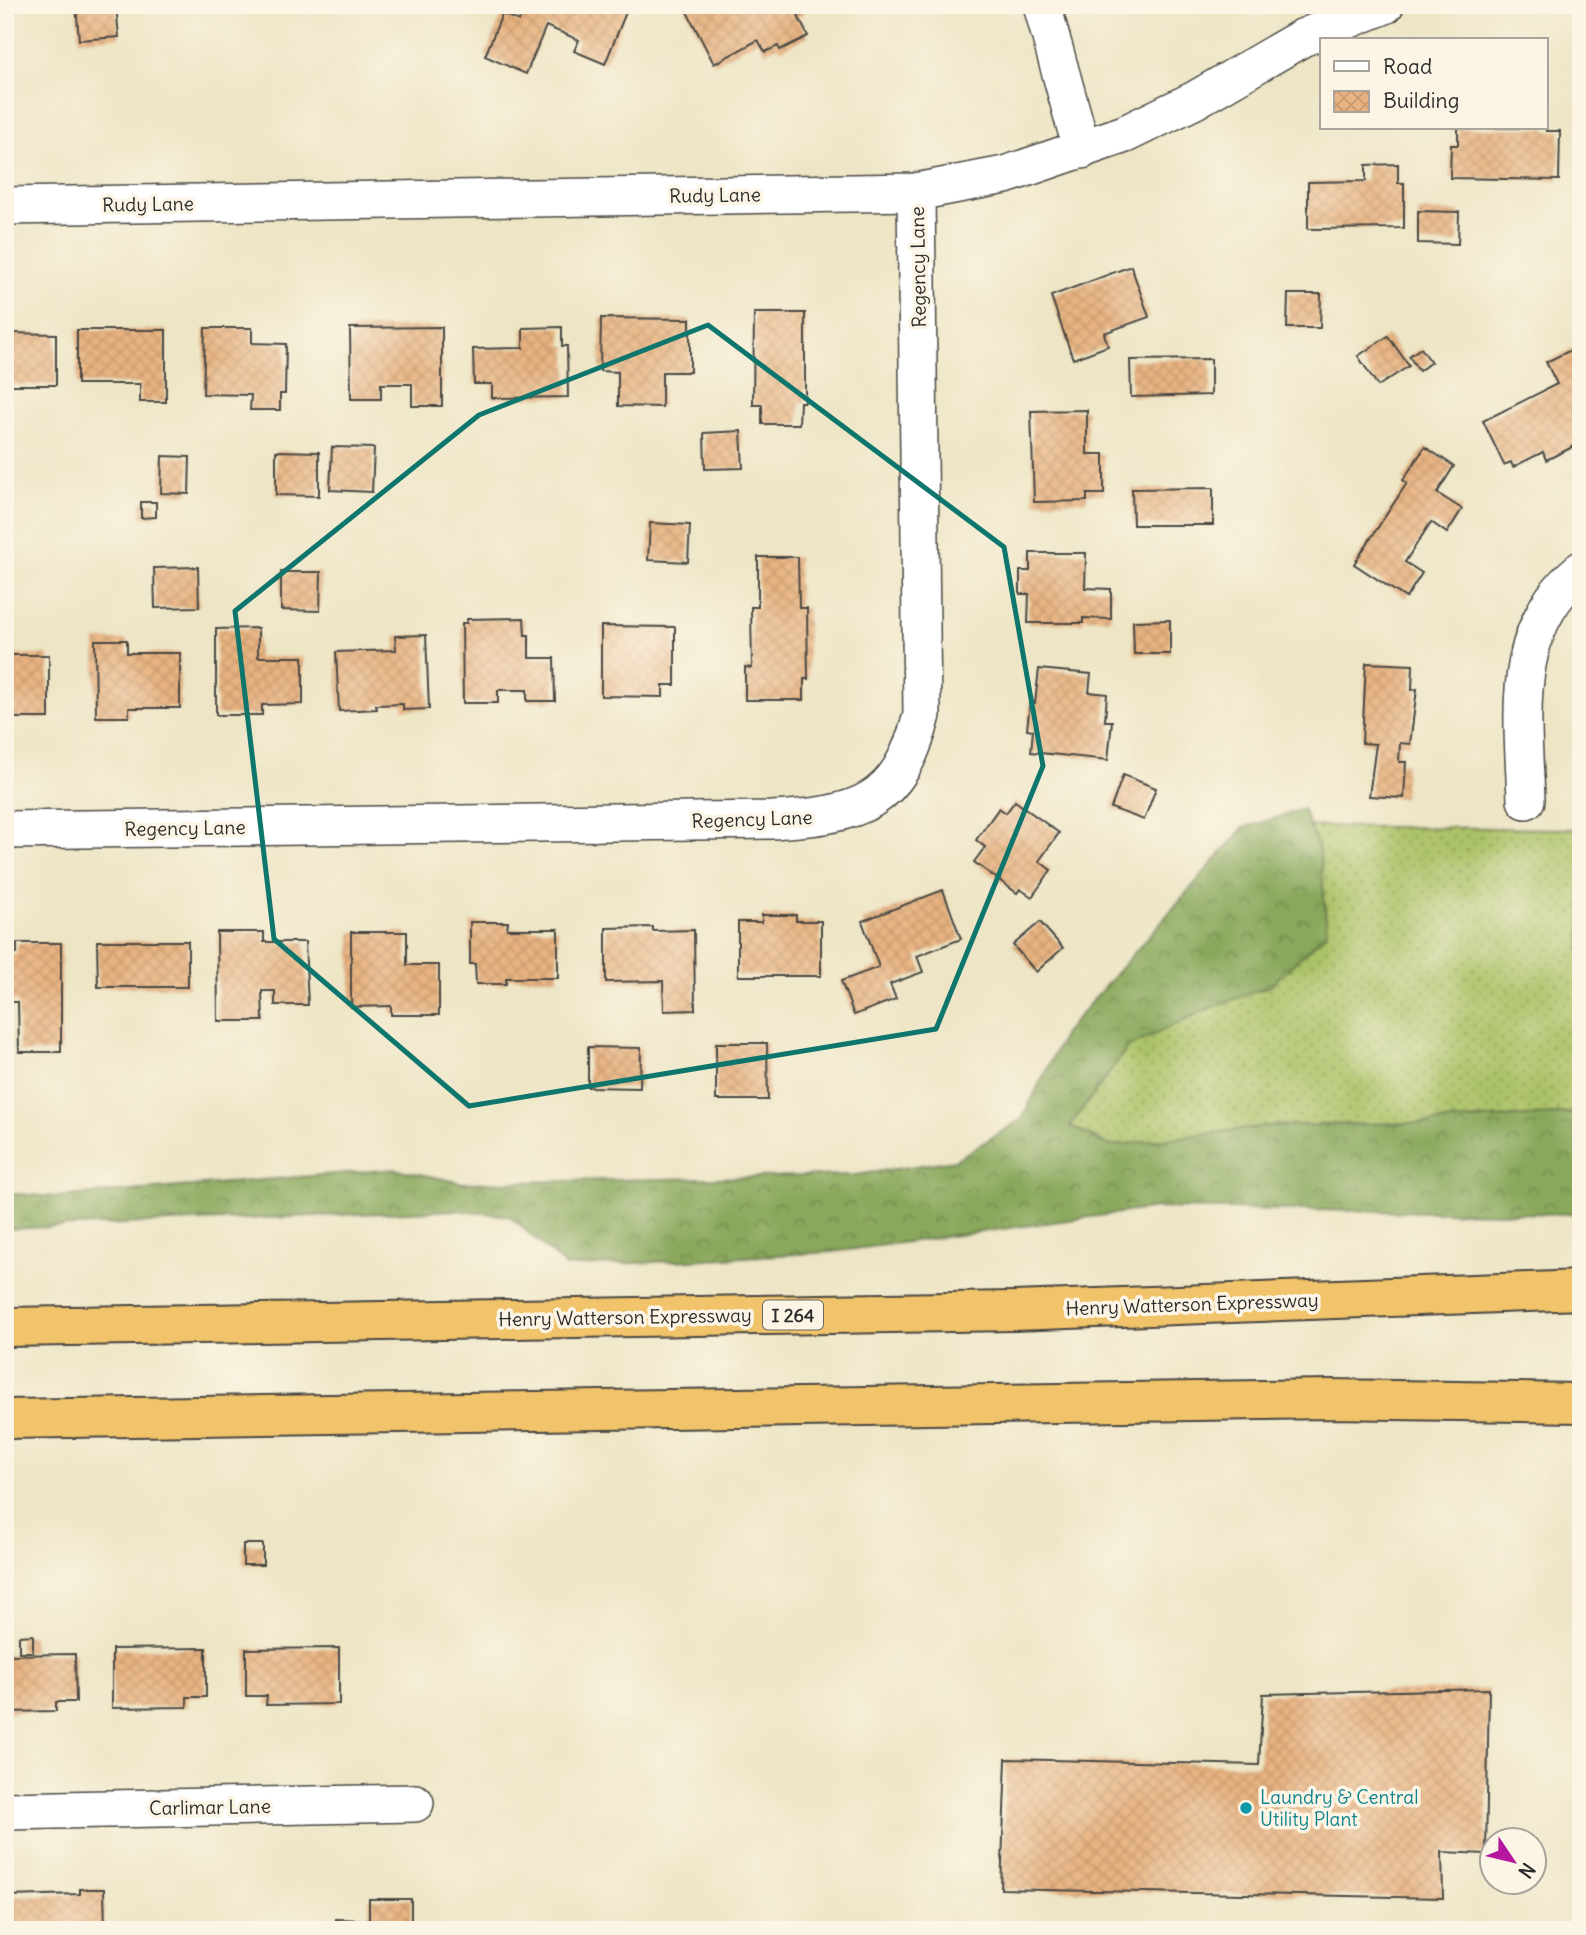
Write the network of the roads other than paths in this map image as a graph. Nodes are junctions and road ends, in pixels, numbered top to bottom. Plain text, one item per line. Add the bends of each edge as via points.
1 (1042, 5) edge
2 (1385, 5) edge
3 (1082, 150) junction
4 (916, 192) junction
5 (5, 206) edge
6 (1581, 570) edge
7 (1526, 800) dead end
8 (5, 830) edge
9 (1581, 1290) edge
10 (5, 1327) edge
11 (1575, 1404) edge
12 (5, 1419) edge
13 (415, 1803) dead end
14 (5, 1811) edge

1 - 3 street
2 - 3 street, Rudy Lane via 1302,38 1195,100
3 - 4 street, Rudy Lane via 1005,175
4 - 5 street, Rudy Lane
4 - 8 street, Regency Lane via 922,715 905,765 886,788 863,805 825,817 773,820
6 - 7 street via 1552,597 1532,635 1525,671
9 - 10 highway, Henry Watterson Expressway / I 264 via 1001,1312
11 - 12 highway via 1331,1399
13 - 14 street, Carlimar Lane

